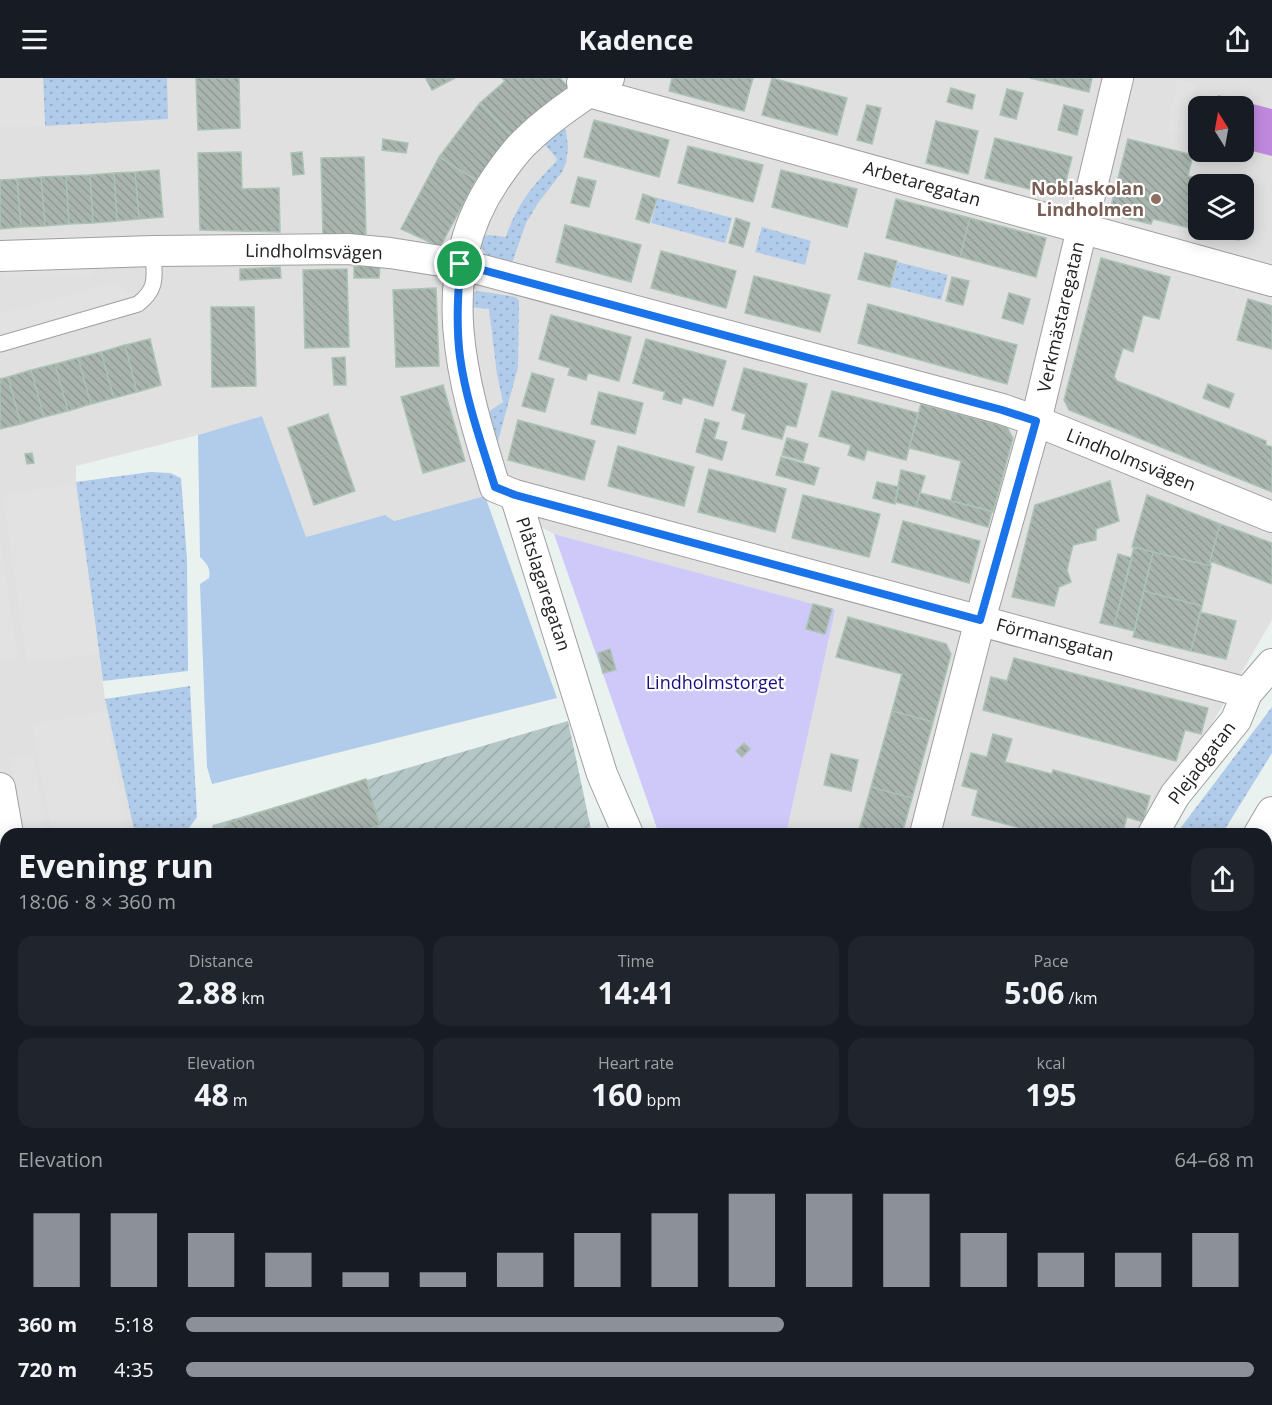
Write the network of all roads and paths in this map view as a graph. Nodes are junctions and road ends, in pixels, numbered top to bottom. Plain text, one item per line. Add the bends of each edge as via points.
1 (1118, 78) edge
2 (592, 83) edge
3 (1082, 229) junction
4 (153, 251) junction
5 (0, 256) edge
6 (460, 264) junction
7 (1272, 281) edge
8 (0, 344) edge
9 (1036, 421) junction
10 (515, 495) junction
11 (1272, 517) edge
12 (980, 620) junction
13 (1272, 664) edge
14 (1247, 693) junction
15 (0, 788) edge
16 (1272, 812) edge
17 (7, 828) edge
18 (625, 828) edge
19 (927, 828) edge
20 (1156, 828) edge
21 (1263, 828) edge

1 - 3 street, Verkmästaregatan
2 - 3 street, Arbetaregatan
2 - 6 street, Plåtslagaregatan via 525,141 503,168 469,230
3 - 7 street, Arbetaregatan
3 - 9 street, Verkmästaregatan
4 - 5 street, Lindholmsvägen
4 - 6 street, Lindholmsvägen via 348,249
4 - 8 lane via 154,285 149,296 138,304
6 - 9 street, Lindholmsvägen
6 - 10 street, Plåtslagaregatan via 457,315 472,412 495,487
9 - 11 street, Lindholmsvägen
9 - 12 street, Verkmästaregatan
10 - 12 street, Förmansgatan
10 - 18 street, Plåtslagaregatan via 602,774
12 - 14 street, Förmansgatan
12 - 19 street, Verkmästaregatan
13 - 14 street, Plejadgatan
14 - 20 street, Plejadgatan via 1236,720 1175,795
15 - 17 street
16 - 21 street

